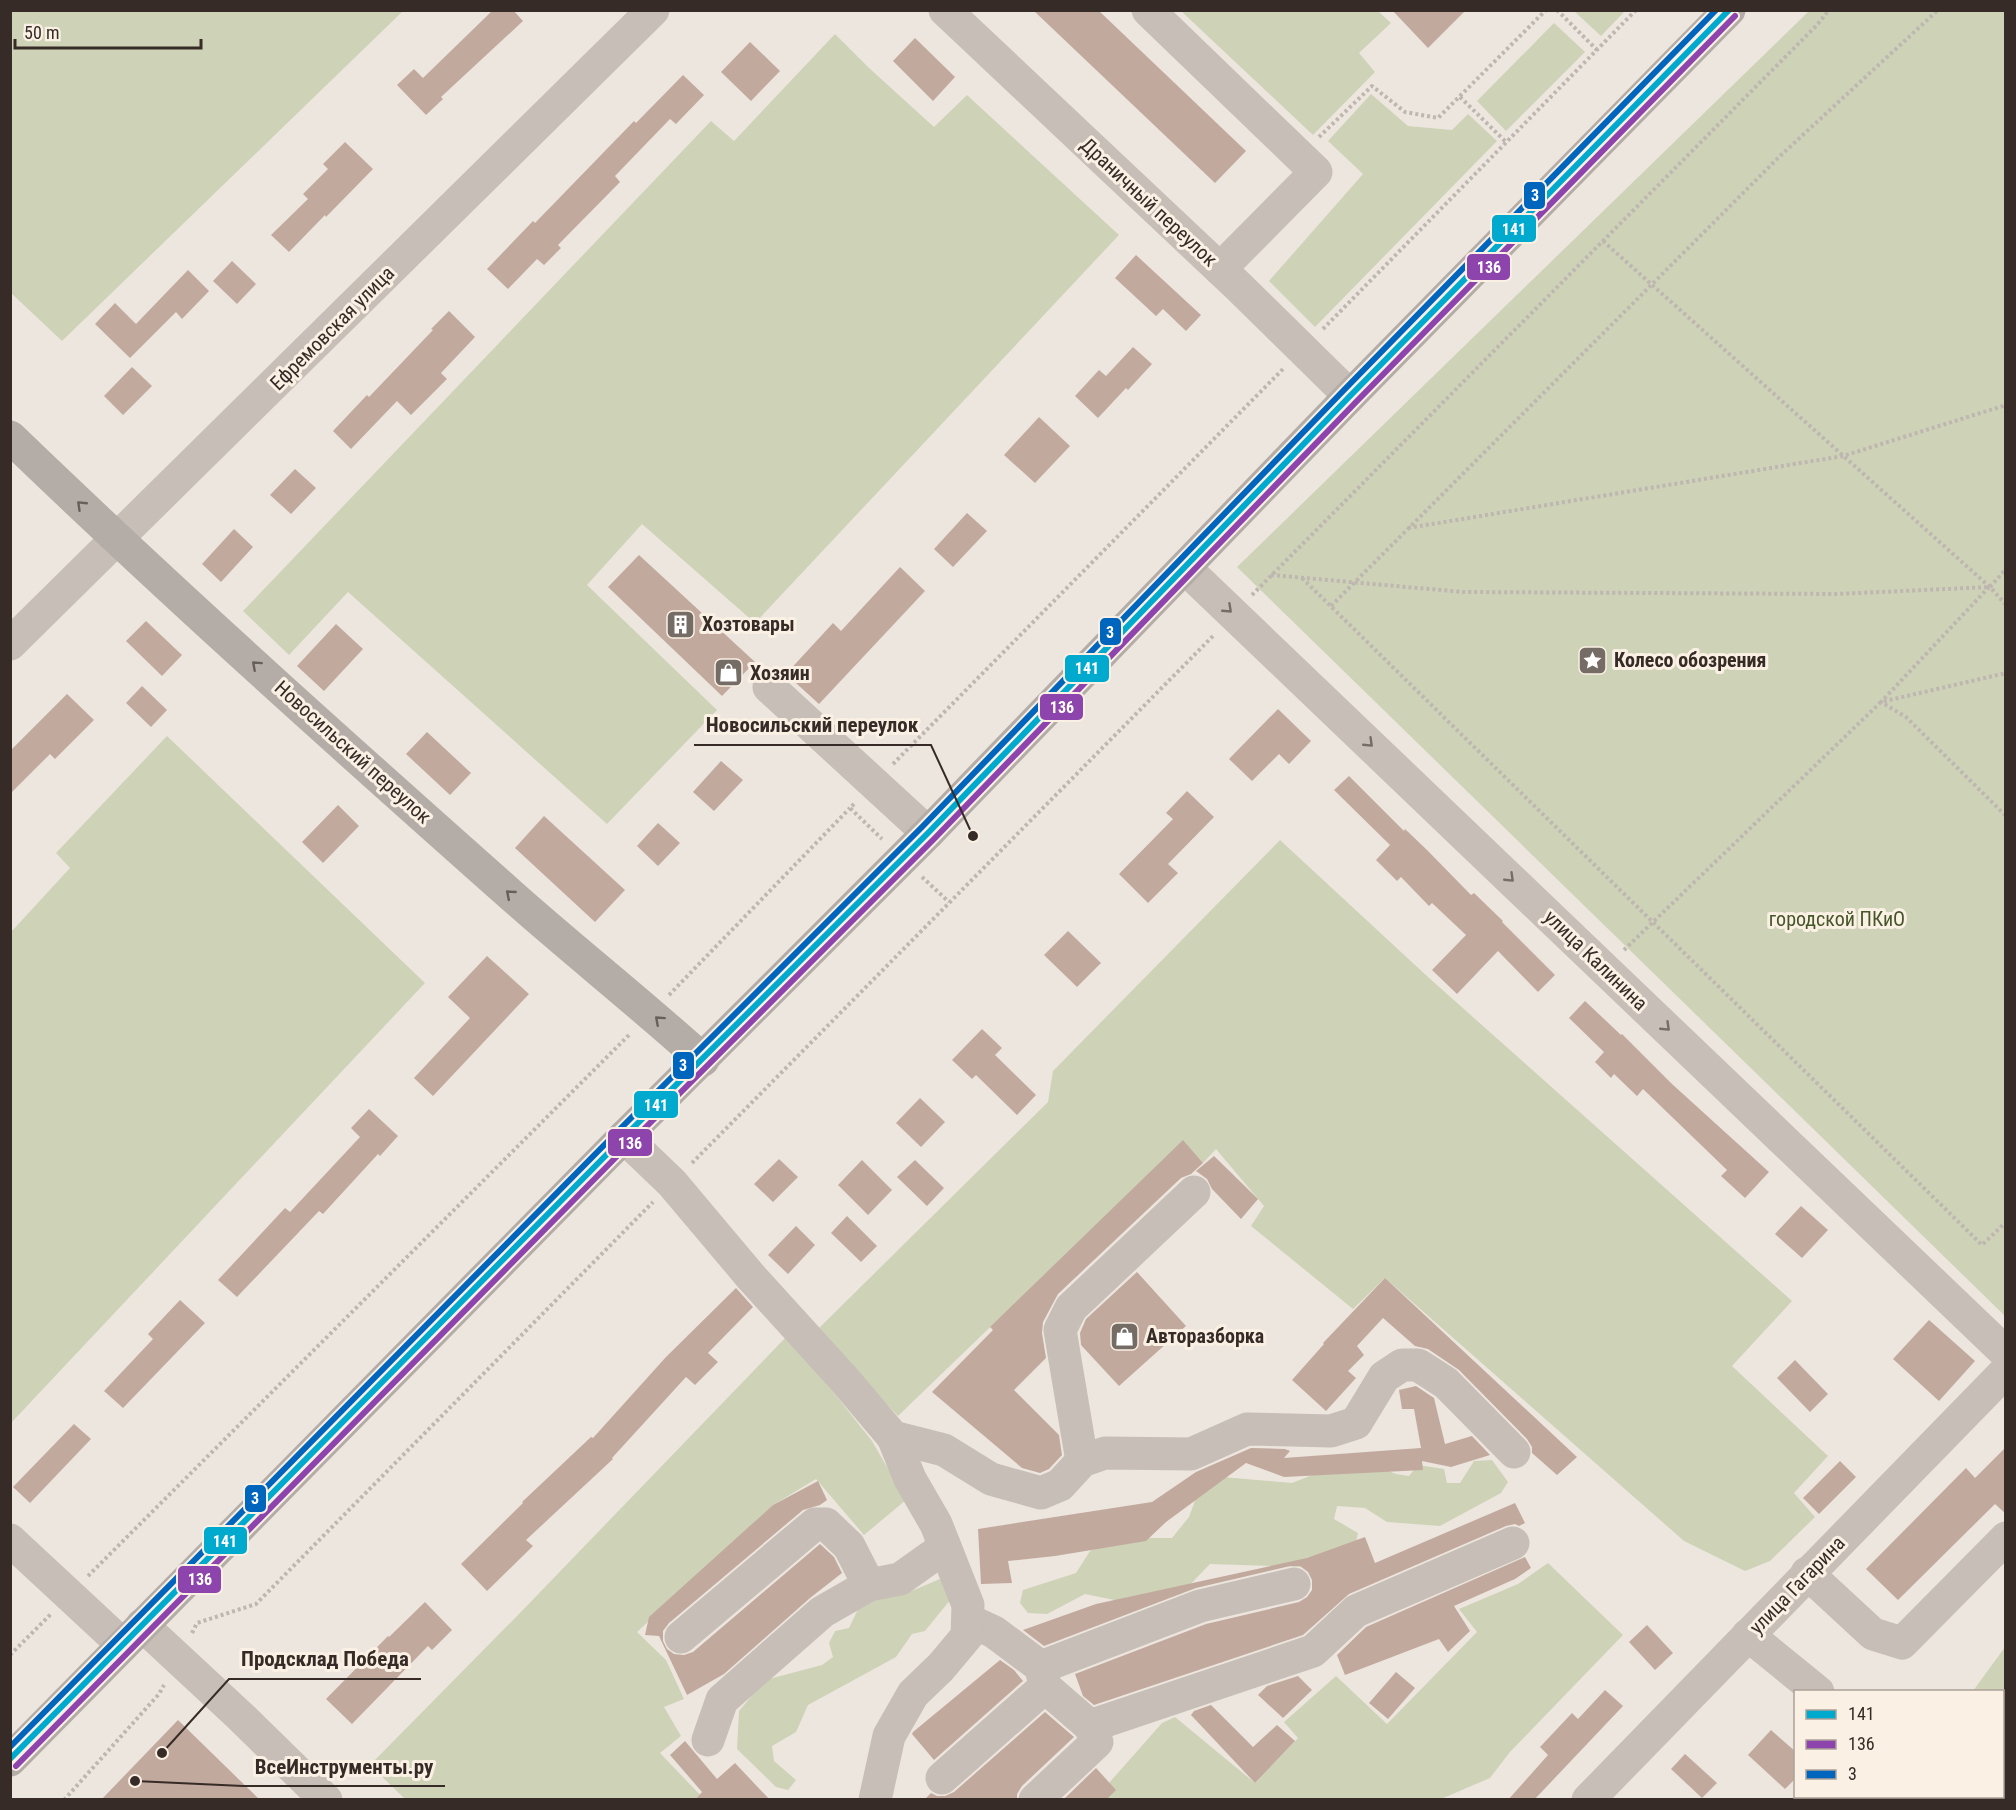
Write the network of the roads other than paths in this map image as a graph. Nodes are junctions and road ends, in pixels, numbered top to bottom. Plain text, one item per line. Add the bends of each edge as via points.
1 (653, 10) edge
2 (945, 10) edge
3 (1148, 10) edge
4 (1722, 13) edge
5 (1220, 269) junction
6 (1350, 396) junction
7 (10, 437) edge
8 (116, 539) junction
9 (1185, 568) junction
10 (10, 644) edge
11 (769, 687) dead end
12 (928, 833) junction
13 (703, 1060) junction
14 (624, 1137) junction
15 (1194, 1192) dead end
16 (2006, 1353) edge
17 (2006, 1371) edge
18 (893, 1437) junction
19 (1514, 1452) dead end
20 (1082, 1461) junction
21 (2006, 1538) edge
22 (10, 1540) edge
23 (1513, 1543) dead end
24 (945, 1547) junction
25 (1807, 1574) junction
26 (1294, 1584) dead end
27 (869, 1585) junction
28 (968, 1620) junction
29 (133, 1635) junction
30 (1748, 1635) junction
31 (681, 1637) dead end
32 (1043, 1677) junction
33 (1816, 1690) edge
34 (1090, 1726) junction
35 (708, 1740) dead end
36 (10, 1760) edge
37 (942, 1778) dead end
38 (326, 1800) edge
39 (875, 1800) edge
40 (1035, 1800) edge
41 (1588, 1800) edge

1 - 8 street, Ефремовская улица
2 - 5 street, Драничный переулок
3 - 5 street via 1316,172
4 - 6 main road
5 - 6 street, Драничный переулок
6 - 9 main road
8 -> 7 main road, Новосильский переулок
8 - 10 street, Ефремовская улица
13 -> 8 main road, Новосильский переулок via 513,897
9 - 12 main road
9 -> 16 street, улица Калинина
11 - 12 street
12 - 13 main road
13 - 14 main road
14 - 18 street via 672,1183
14 - 29 main road
15 - 20 street via 1071,1308 1060,1330
17 - 25 street, улица Гагарина
18 - 20 street via 944,1450 991,1479 1041,1493 1060,1485
18 - 24 street
19 - 20 street via 1446,1383 1418,1365 1402,1365 1384,1377 1356,1423 1331,1431 1247,1429 1191,1454 1105,1454
21 - 25 street via 1902,1642 1873,1634
22 - 29 street via 70,1595
23 - 34 street via 1356,1611 1313,1651
24 - 27 street via 900,1579
24 - 28 street via 969,1605
25 - 30 street, улица Гагарина
26 - 32 street via 1200,1606
27 - 31 street via 849,1546 826,1524 815,1524
27 - 35 street via 822,1612 723,1700
28 - 32 street via 994,1632
28 - 39 street via 967,1636 913,1694 889,1736
29 - 36 main road
29 - 38 street via 240,1716
30 - 33 street
30 - 41 street, улица Гагарина
32 - 34 street
32 - 37 street
34 - 40 street via 1097,1742

